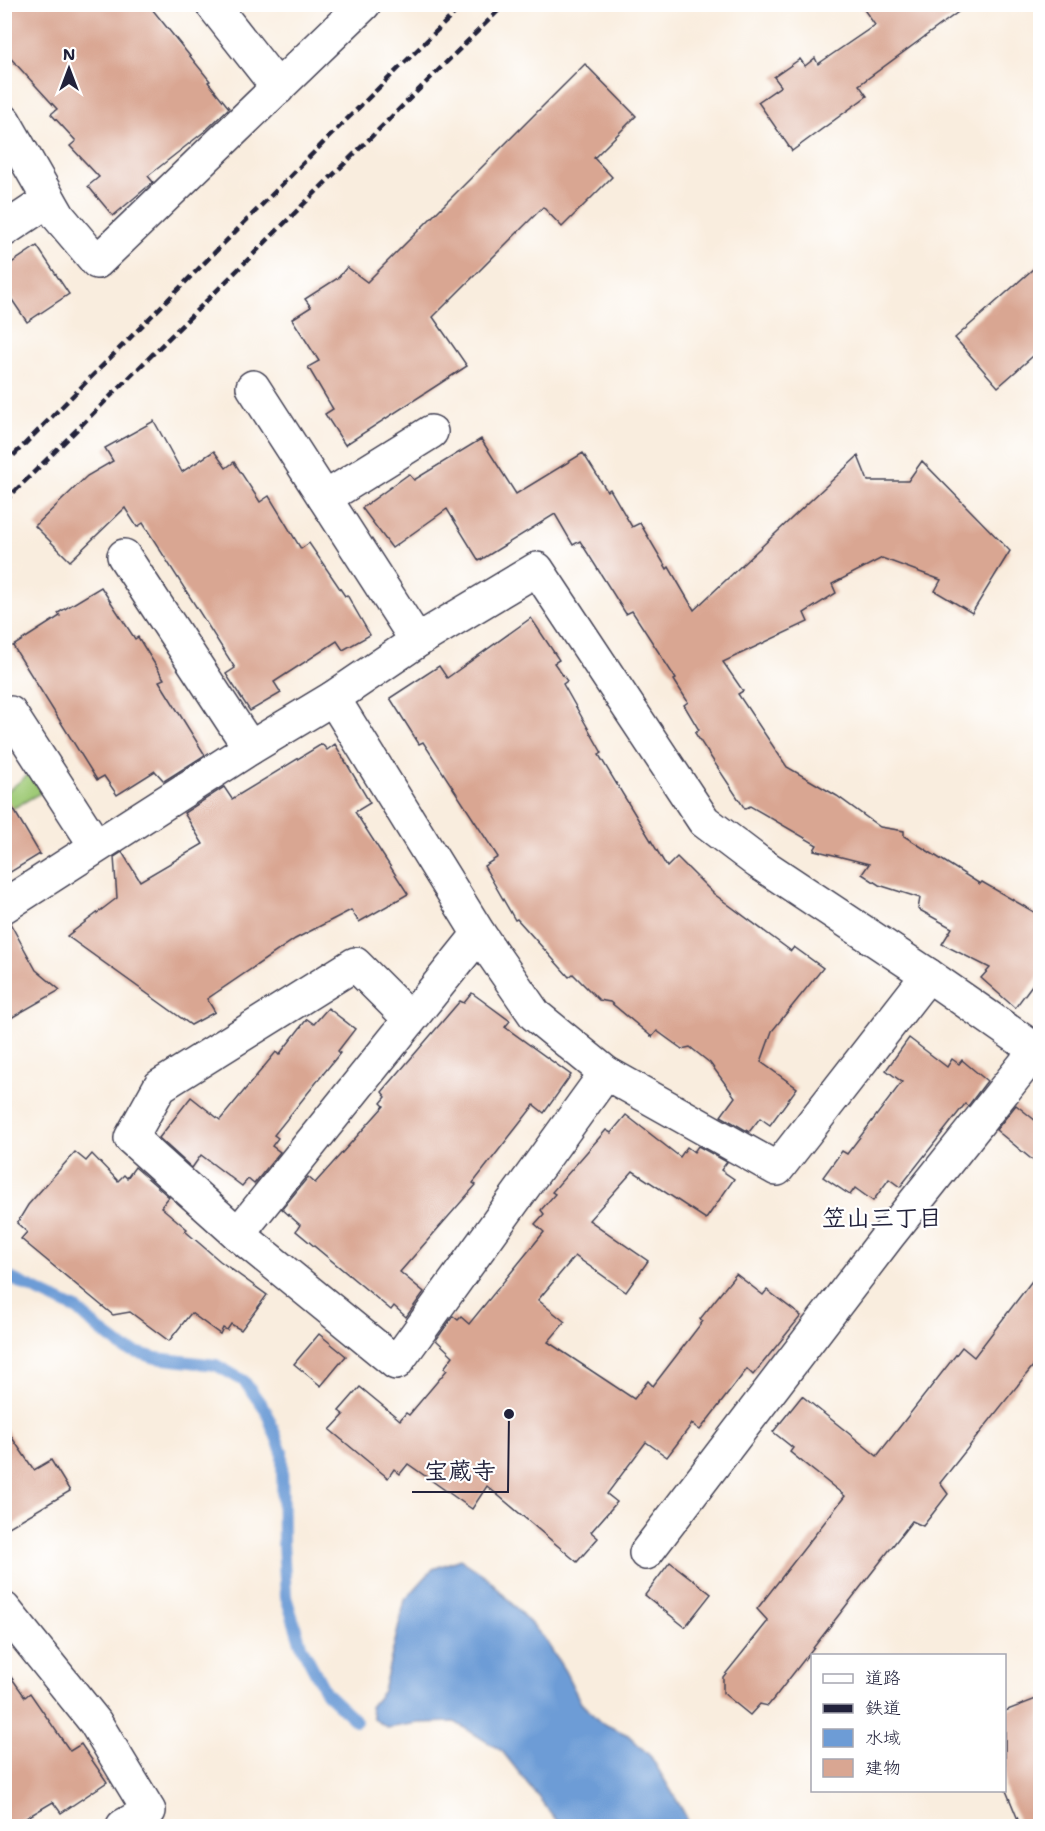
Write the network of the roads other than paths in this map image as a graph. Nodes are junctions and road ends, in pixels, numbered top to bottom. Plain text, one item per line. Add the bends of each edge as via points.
1 (212, 4) edge
2 (364, 4) edge
3 (278, 88) junction
4 (4, 121) edge
5 (49, 200) junction
6 (4, 230) edge
7 (253, 387) dead end
8 (431, 432) dead end
9 (325, 498) junction
10 (124, 556) dead end
11 (417, 641) junction
12 (333, 698) junction
13 (10, 713) dead end
14 (250, 748) junction
15 (96, 846) junction
16 (4, 906) edge
17 (479, 934) junction
18 (928, 975) junction
19 (410, 1019) junction
20 (1039, 1049) edge
21 (606, 1073) junction
22 (238, 1234) junction
23 (646, 1553) dead end
24 (4, 1609) edge
25 (123, 1827) edge

1 - 3 street
2 - 3 street
3 - 5 street via 97,262
4 - 5 street
5 - 6 street
7 - 9 street
8 - 9 street
9 - 11 street
10 - 14 street
11 - 12 street
11 - 18 street via 537,568 704,821 758,862
12 - 14 street
12 - 17 street
13 - 15 street
14 - 15 street
15 - 16 street
17 - 19 street
17 - 21 street via 535,1015
18 - 20 street
18 - 21 street via 777,1170
19 - 22 street
19 - 22 street via 355,964 160,1086 131,1138
20 - 23 street via 881,1246
21 - 22 street via 396,1363
24 - 25 street via 95,1722 149,1811

